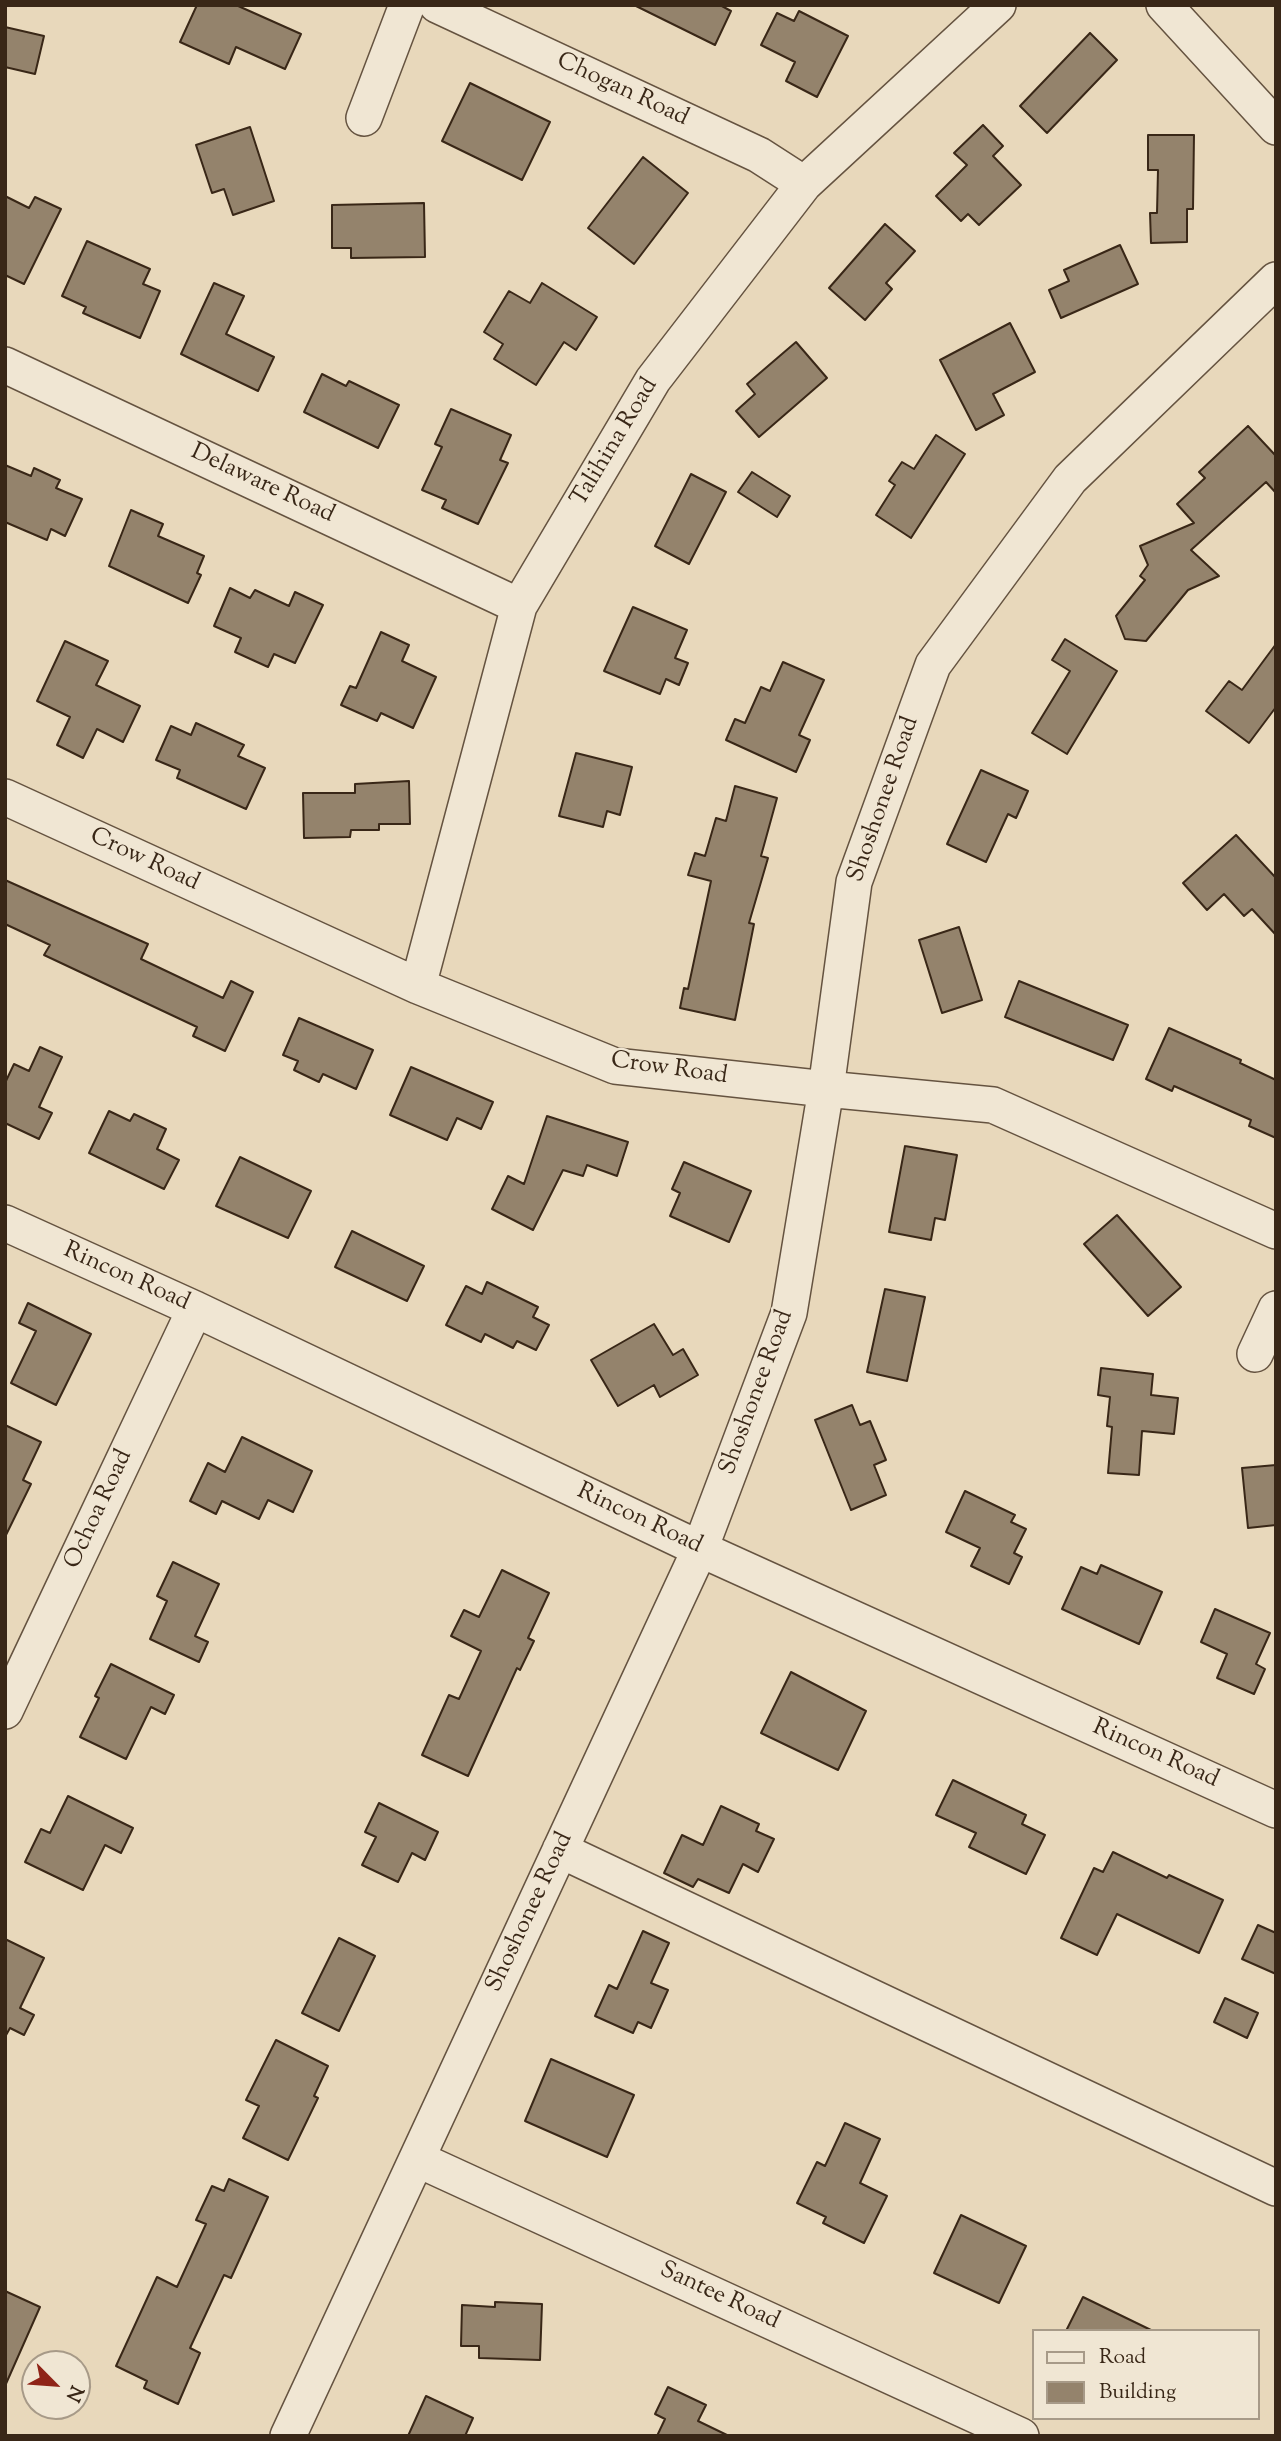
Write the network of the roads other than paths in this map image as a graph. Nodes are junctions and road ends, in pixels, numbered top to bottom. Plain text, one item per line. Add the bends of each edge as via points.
1 (407, 5) edge
2 (437, 5) edge
3 (998, 5) edge
4 (1164, 5) edge
5 (364, 118) dead end
6 (1276, 127) edge
7 (804, 184) junction
8 (1276, 280) edge
9 (5, 365) edge
10 (519, 606) junction
11 (5, 797) edge
12 (418, 986) junction
13 (826, 1089) junction
14 (5, 1223) edge
15 (1276, 1231) edge
16 (195, 1309) junction
17 (1276, 1309) edge
18 (1255, 1354) dead end
19 (700, 1549) junction
20 (5, 1711) edge
21 (1276, 1810) edge
22 (560, 1850) junction
23 (417, 2159) junction
24 (1276, 2188) edge
25 (288, 2436) edge
26 (1021, 2436) edge

1 - 5 street
2 - 7 street, Chogan Road via 759,155
3 - 7 street, Talihina Road
4 - 6 street
7 - 10 street, Talihina Road via 653,380
8 - 13 street, Shoshonee Road via 1070,479 933,665 855,882
9 - 10 street, Delaware Road
10 - 12 street, Talihina Road
11 - 12 street, Crow Road
12 - 13 street, Crow Road via 615,1066
13 - 15 street, Crow Road via 993,1105
13 - 19 street, Shoshonee Road via 789,1313
14 - 16 street, Rincon Road
16 - 19 street, Rincon Road
16 - 20 street, Ochoa Road
17 - 18 street
19 - 21 street, Rincon Road
19 - 22 street, Shoshonee Road
22 - 23 street, Shoshonee Road
22 - 24 street
23 - 25 street, Shoshonee Road
23 - 26 street, Santee Road

